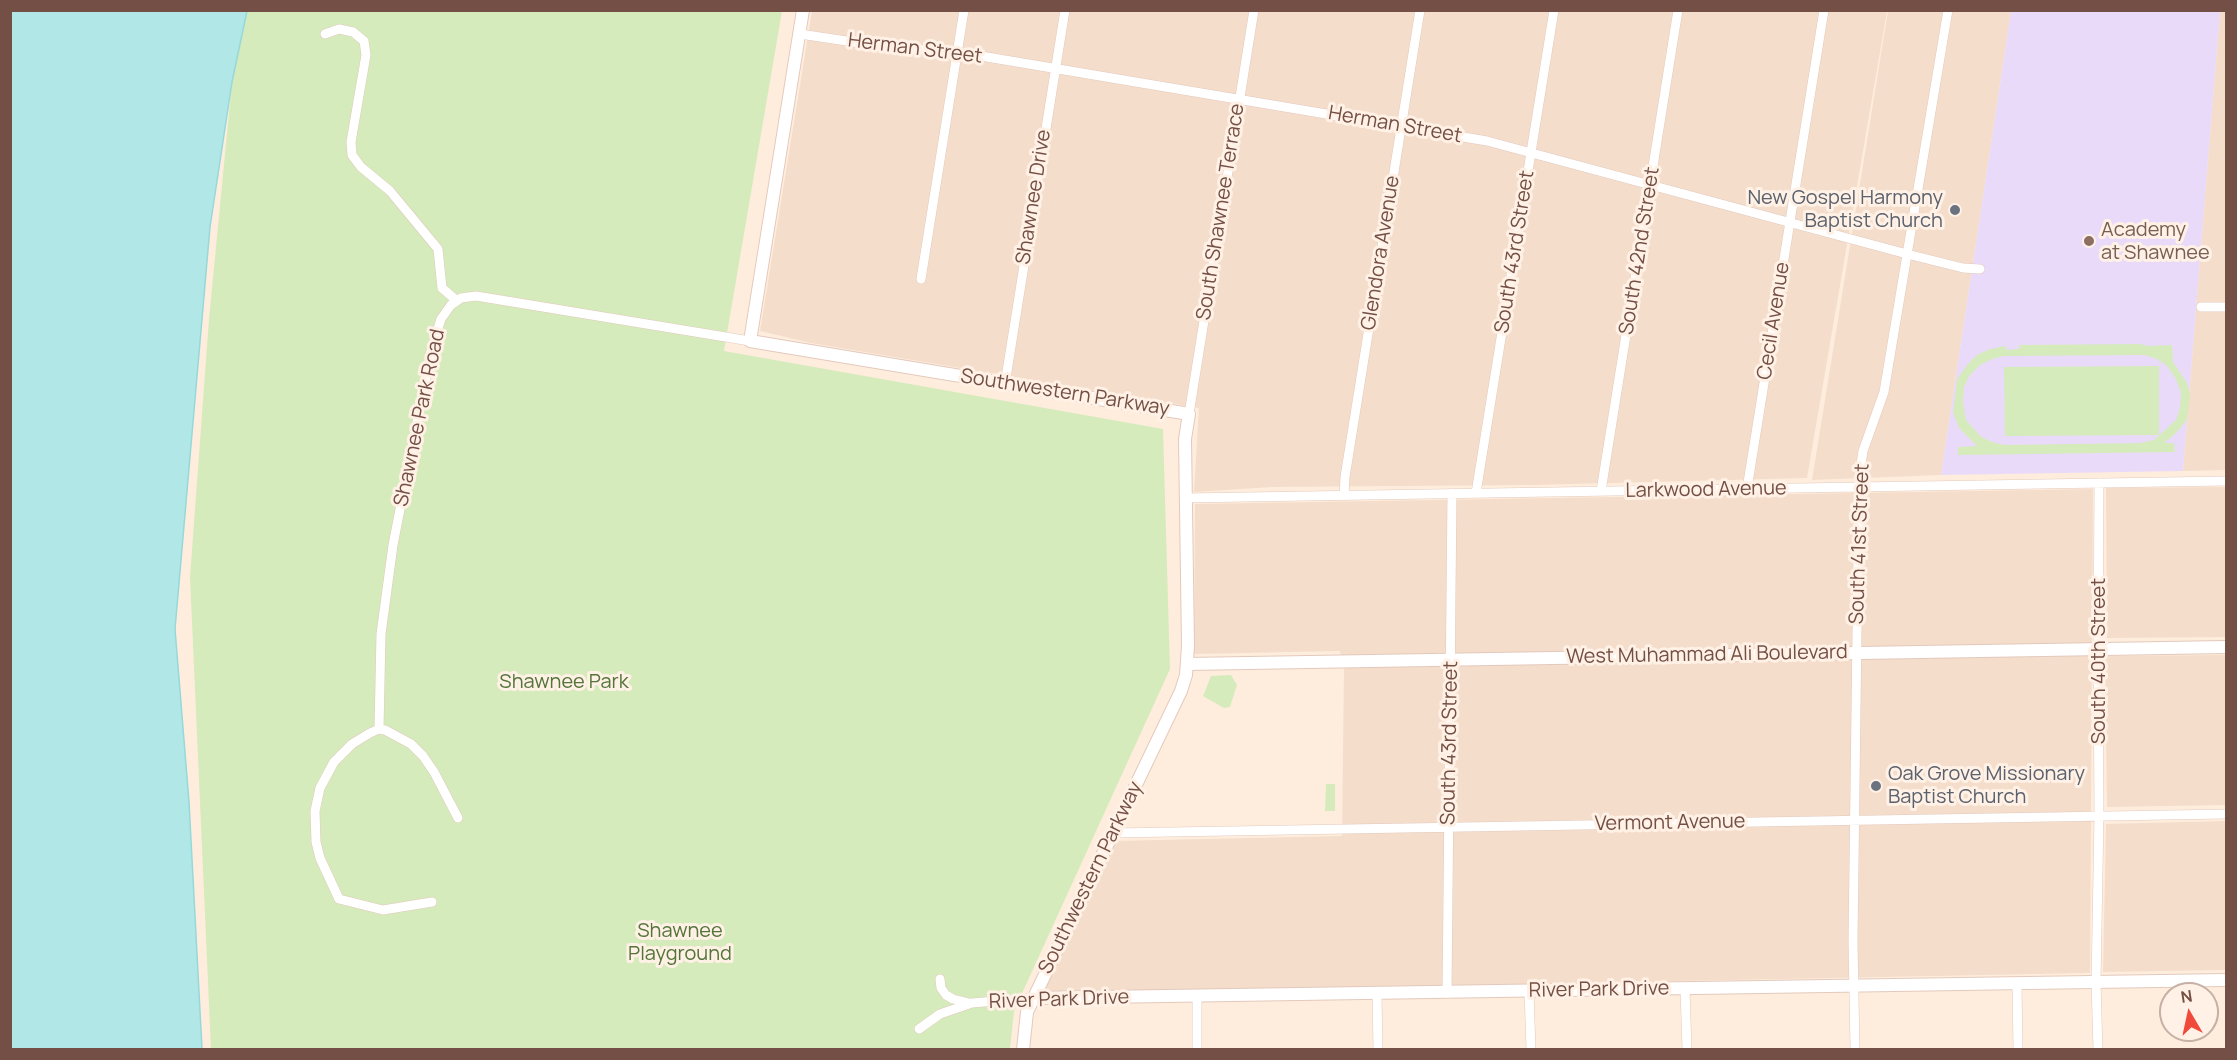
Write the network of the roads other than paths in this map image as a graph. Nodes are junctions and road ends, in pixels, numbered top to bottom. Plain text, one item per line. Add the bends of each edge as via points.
1 (803, 10) edge
2 (964, 10) edge
3 (1065, 10) edge
4 (1254, 10) edge
5 (1420, 10) edge
6 (1554, 10) edge
7 (1678, 10) edge
8 (1824, 10) edge
9 (1948, 10) edge
10 (325, 34) dead end
11 (800, 34) junction
12 (957, 52) junction
13 (1056, 68) junction
14 (1240, 98) junction
15 (1402, 126) junction
16 (1531, 153) junction
17 (1650, 185) junction
18 (1790, 223) junction
19 (1907, 254) junction
20 (1980, 269) dead end
21 (921, 279) dead end
22 (456, 300) junction
23 (2200, 307) dead end
24 (2226, 307) edge
25 (750, 341) junction
26 (1005, 384) junction
27 (1189, 414) junction
28 (2226, 481) edge
29 (2099, 483) junction
30 (1858, 487) junction
31 (1747, 489) junction
32 (1601, 491) junction
33 (1476, 492) junction
34 (1452, 493) junction
35 (1344, 496) junction
36 (1185, 498) junction
37 (2226, 647) edge
38 (2098, 649) junction
39 (1856, 653) junction
40 (1450, 660) junction
41 (1187, 664) junction
42 (379, 729) junction
43 (2226, 814) edge
44 (2099, 816) junction
45 (458, 818) dead end
46 (1854, 820) junction
47 (1449, 826) junction
48 (1113, 832) junction
49 (432, 902) dead end
50 (940, 979) dead end
51 (2226, 980) edge
52 (2096, 982) junction
53 (2017, 984) junction
54 (1854, 986) junction
55 (1685, 989) junction
56 (1529, 991) junction
57 (1447, 993) junction
58 (1377, 994) junction
59 (1197, 997) junction
60 (1033, 998) junction
61 (972, 1003) junction
62 (919, 1029) dead end
63 (1023, 1050) edge
64 (1197, 1050) edge
65 (1378, 1050) edge
66 (1531, 1050) edge
67 (1687, 1050) edge
68 (1855, 1050) edge
69 (2018, 1050) edge
70 (2098, 1050) edge

1 - 11 street
2 - 12 street
3 - 13 street, Shawnee Drive
4 - 14 street, South Shawnee Terrace
5 - 15 street, Glendora Avenue
6 - 16 street, South 43rd Street
7 - 17 street, South 42nd Street
8 - 18 street, Cecil Avenue
9 - 19 street, South 41st Street
10 - 22 street via 339,29 353,32 363,41 366,55 352,155 390,191 438,249 442,288
11 - 12 street, Herman Street via 893,48
11 - 25 street
12 - 13 street, Herman Street
12 - 21 street
13 - 14 street, Herman Street
13 - 26 street, Shawnee Drive
14 - 15 street, Herman Street
14 - 27 street, South Shawnee Terrace
15 - 16 street, Herman Street
15 - 35 street, Glendora Avenue
16 - 17 street, Herman Street
16 - 33 street, South 43rd Street
17 - 18 street, Herman Street
17 - 32 street, South 42nd Street
18 - 19 street, Herman Street
18 - 31 street, Cecil Avenue
19 - 20 street, Herman Street
19 - 30 street, South 41st Street via 1884,392 1863,452
22 - 25 street via 476,296
22 - 42 street, Shawnee Park Road via 441,319 431,351 393,545 381,634
23 - 24 street
25 - 26 street, Southwestern Parkway
26 - 27 street, Southwestern Parkway
27 - 36 street, Southwestern Parkway
28 - 29 street, Larkwood Avenue
29 - 30 street, Larkwood Avenue
29 - 38 street, South 40th Street
30 - 31 street, Larkwood Avenue
30 - 39 street, South 41st Street
31 - 32 street, Larkwood Avenue
32 - 33 street, Larkwood Avenue
33 - 34 street, Larkwood Avenue
34 - 35 street, Larkwood Avenue
34 - 40 street, South 43rd Street
35 - 36 street, Larkwood Avenue
36 - 41 street, Southwestern Parkway
37 - 38 street, West Muhammad Ali Boulevard
38 - 39 street, West Muhammad Ali Boulevard
38 - 44 street, South 40th Street
39 - 40 street, West Muhammad Ali Boulevard
39 - 46 street, South 41st Street
40 - 41 street, West Muhammad Ali Boulevard
40 - 47 street, South 43rd Street
41 - 48 street, Southwestern Parkway via 1181,691
42 - 45 street via 411,744 423,756
42 - 49 street via 352,744 324,778 316,800 314,823 320,858 339,899 383,910
43 - 44 street, Vermont Avenue
44 - 46 street, Vermont Avenue
44 - 52 street, South 40th Street
46 - 47 street, Vermont Avenue
46 - 54 street, South 41st Street
47 - 48 street, Vermont Avenue
47 - 57 street, South 43rd Street
48 - 60 street, Southwestern Parkway
50 - 61 street, River Park Drive via 946,995
51 - 52 street, River Park Drive
52 - 53 street, River Park Drive
52 - 70 street, South 40th Street
53 - 54 street, River Park Drive
53 - 69 street
54 - 55 street, River Park Drive
54 - 68 street, South 41st Street
55 - 56 street, River Park Drive
55 - 67 street
56 - 57 street, River Park Drive
56 - 66 street
57 - 58 street, River Park Drive
58 - 59 street, River Park Drive
58 - 65 street
59 - 60 street, River Park Drive
59 - 64 street
60 - 61 street, River Park Drive
60 - 63 street, Southwestern Parkway via 1027,1012
61 - 62 street, River Park Drive via 940,1014

